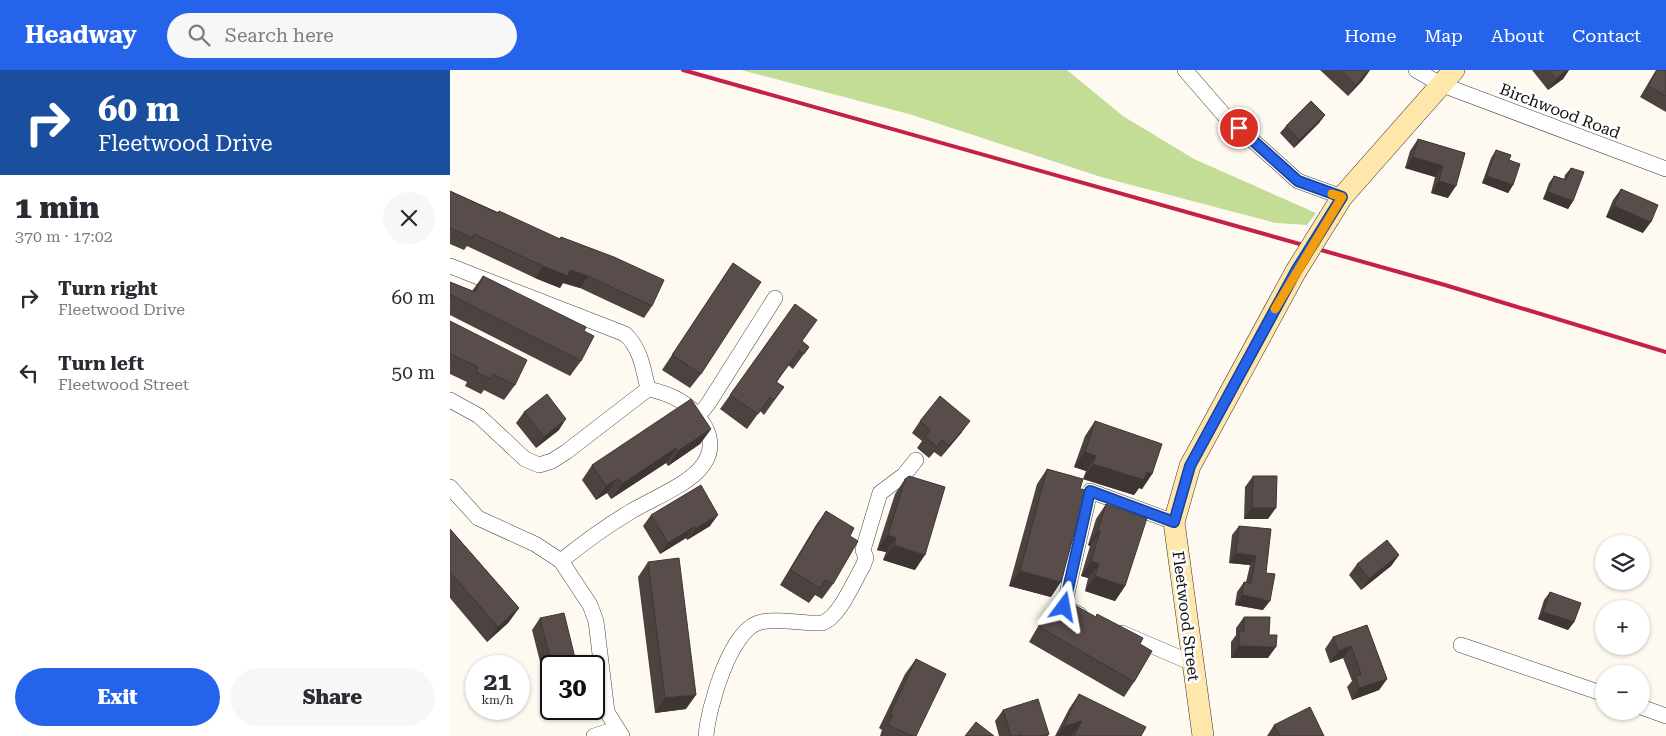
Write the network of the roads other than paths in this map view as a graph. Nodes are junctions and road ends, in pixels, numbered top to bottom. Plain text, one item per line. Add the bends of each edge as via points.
1 (1185, 70) edge
2 (1416, 70) edge
3 (1447, 77) edge
4 (1666, 169) edge
5 (1342, 197) junction
6 (450, 266) edge
7 (775, 298) dead end
8 (648, 388) junction
9 (450, 400) edge
10 (698, 416) junction
11 (916, 460) dead end
12 (450, 487) edge
13 (1174, 522) junction
14 (561, 561) junction
15 (1090, 619) edge
16 (1107, 627) edge
17 (1461, 645) dead end
18 (1192, 663) junction
19 (1595, 691) edge
20 (1650, 710) edge
21 (1666, 716) edge
22 (619, 733) edge
23 (594, 736) edge
24 (706, 736) edge
25 (1203, 736) edge

1 - 5 street via 1224,115 1298,181
2 - 3 street, Birchwood Road
3 - 4 street, Birchwood Road
3 - 5 street, Fleetwood Street
5 - 13 street, Fleetwood Street, bridge via 1296,271 1190,466
6 - 8 street via 624,334 640,355
7 - 10 street
8 - 9 street via 566,452 539,465 525,459 479,416
8 - 10 street via 665,392
10 - 14 street via 705,425 711,444 709,456 694,475 595,534
11 - 24 street via 904,475 880,493 863,550 866,558 863,566 832,617 813,624 760,622 742,635 717,689
12 - 14 street via 478,518 535,544
13 - 15 street via 1090,491 1064,607
13 - 18 street, Fleetwood Street
14 - 22 street via 590,605 596,621 607,712
16 - 18 street
17 - 19 street
18 - 25 street, Fleetwood Street
20 - 21 street
22 - 23 street

